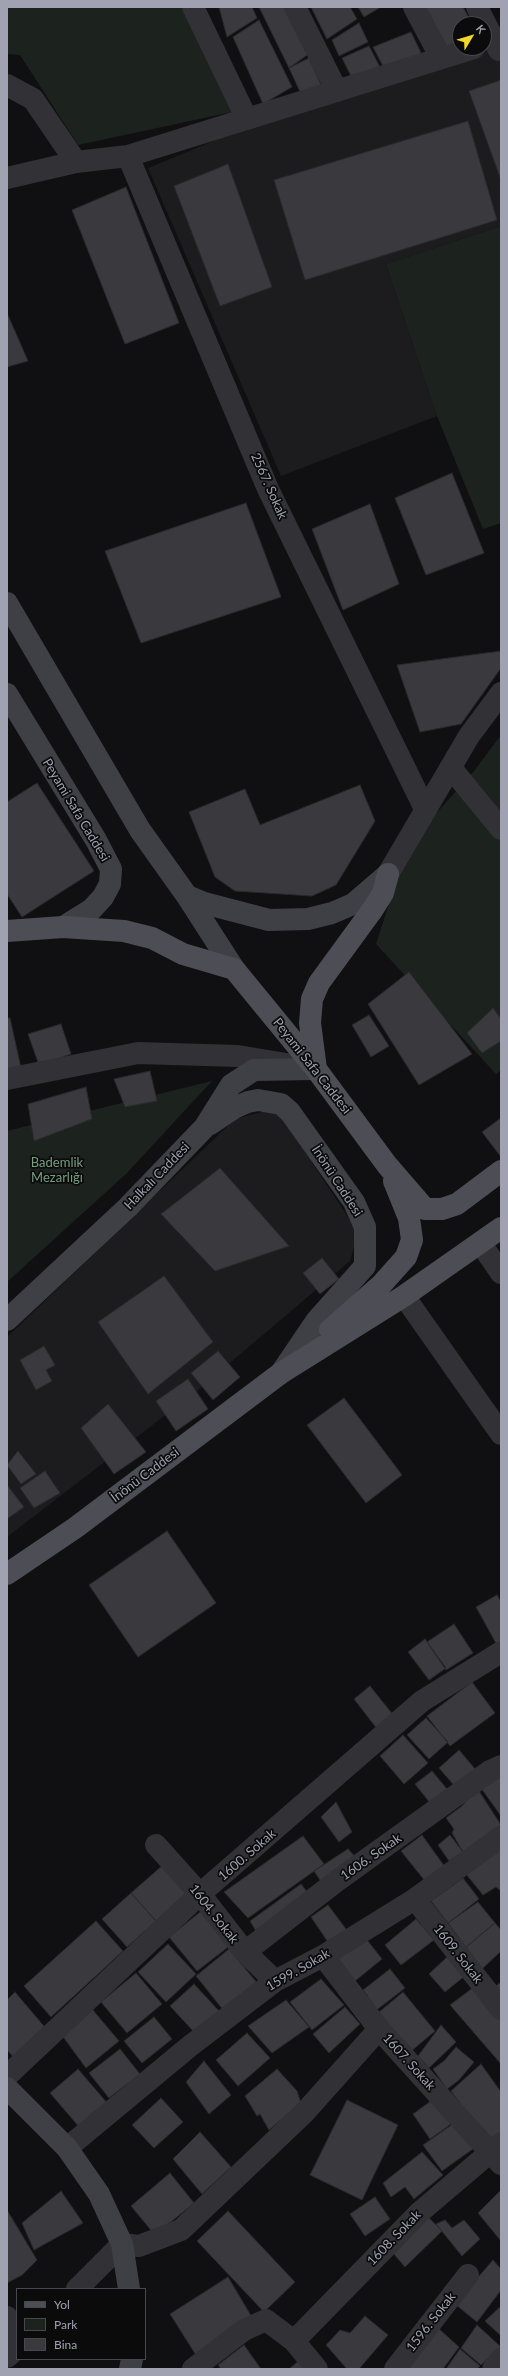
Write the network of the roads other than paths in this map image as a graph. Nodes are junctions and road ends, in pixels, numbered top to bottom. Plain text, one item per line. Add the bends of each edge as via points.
1 (193, 7) edge
2 (295, 7) edge
3 (414, 7) edge
4 (477, 7) edge
5 (495, 49) edge
6 (452, 55) edge
7 (441, 58) junction
8 (7, 85) edge
9 (337, 91) junction
10 (247, 119) junction
11 (128, 156) junction
12 (76, 162) junction
13 (7, 178) edge
14 (7, 603) edge
15 (501, 693) edge
16 (7, 694) edge
17 (451, 768) junction
18 (425, 809) junction
19 (501, 829) edge
20 (388, 874) junction
21 (187, 896) junction
22 (63, 927) junction
23 (7, 931) edge
24 (234, 969) junction
25 (316, 1069) junction
26 (7, 1079) edge
27 (204, 1128) junction
28 (387, 1165) junction
29 (501, 1171) edge
30 (501, 1228) edge
31 (481, 1244) junction
32 (501, 1273) edge
33 (404, 1296) junction
34 (7, 1320) edge
35 (281, 1373) junction
36 (501, 1434) edge
37 (7, 1574) edge
38 (501, 1652) edge
39 (501, 1766) edge
40 (501, 1837) edge
41 (156, 1845) dead end
42 (200, 1894) junction
43 (415, 1899) junction
44 (244, 1952) junction
45 (323, 1956) junction
46 (275, 1981) junction
47 (501, 2009) edge
48 (379, 2029) junction
49 (7, 2076) edge
50 (7, 2088) edge
51 (67, 2148) junction
52 (498, 2153) edge
53 (122, 2244) junction
54 (468, 2276) dead end
55 (78, 2288) edge
56 (129, 2288) edge
57 (7, 2317) edge
58 (16, 2335) edge
59 (294, 2341) junction
60 (16, 2349) edge
61 (7, 2357) edge
62 (501, 2359) edge
63 (201, 2367) edge
64 (317, 2369) edge
65 (395, 2369) edge
66 (493, 2369) edge

1 - 10 street
2 - 9 street
3 - 7 street
4 - 5 street
6 - 7 street
7 - 9 street
8 - 12 street via 33,99
9 - 10 street
10 - 11 street
11 - 12 street
11 - 18 street, 2567. Sokak via 268,489
12 - 13 street
14 - 21 main road, Peyami Safa Caddesi via 140,830
15 - 17 street via 469,736
16 - 22 main road, Peyami Safa Caddesi via 111,869 110,884 103,897 92,909
17 - 18 street
17 - 19 street
18 - 20 street
20 - 21 main road via 353,904 308,919 268,920
20 - 25 main road via 383,893 319,983 312,999 310,1023
21 - 24 main road, Peyami Safa Caddesi
22 - 23 main road
22 - 24 main road via 139,934 183,954
24 - 25 main road, Peyami Safa Caddesi
25 - 26 street via 238,1056 138,1053
25 - 27 main road, Halkalı Caddesi via 254,1070 231,1085
25 - 28 main road, Peyami Safa Caddesi
27 - 34 main road, Halkalı Caddesi via 128,1207
27 - 35 main road, İnönü Caddesi via 248,1102 258,1100 281,1104 290,1112 354,1202 365,1227 365,1266 317,1320
28 - 29 main road via 425,1209 442,1209 457,1204
28 - 35 main road via 409,1218 412,1240 406,1257 381,1285
30 - 31 main road, İnönü Caddesi
31 - 32 street
31 - 33 main road, İnönü Caddesi
33 - 35 main road, İnönü Caddesi
33 - 36 street
35 - 37 main road, İnönü Caddesi via 75,1528
38 - 42 street, 1600. Sokak via 422,1701
39 - 44 street, 1606. Sokak via 490,1771 338,1880
40 - 43 street, 1599. Sokak
41 - 42 street, 1604. Sokak
42 - 44 street, 1604. Sokak
42 - 49 street, 1600. Sokak
43 - 45 street, 1599. Sokak
43 - 47 street, 1609. Sokak
44 - 46 street, 1604. Sokak
45 - 46 street, 1599. Sokak
45 - 48 street, 1607. Sokak
46 - 51 street, 1599. Sokak via 190,2046
48 - 52 street, 1607. Sokak
48 - 53 street via 305,2112 181,2230 139,2246
50 - 51 main road
51 - 53 main road via 99,2194
52 - 59 street, 1608. Sokak via 420,2212
53 - 55 street
53 - 56 main road
54 - 65 street, 1596. Sokak
57 - 58 street
59 - 63 street via 266,2320 244,2330
59 - 64 street
60 - 61 street
62 - 66 street

